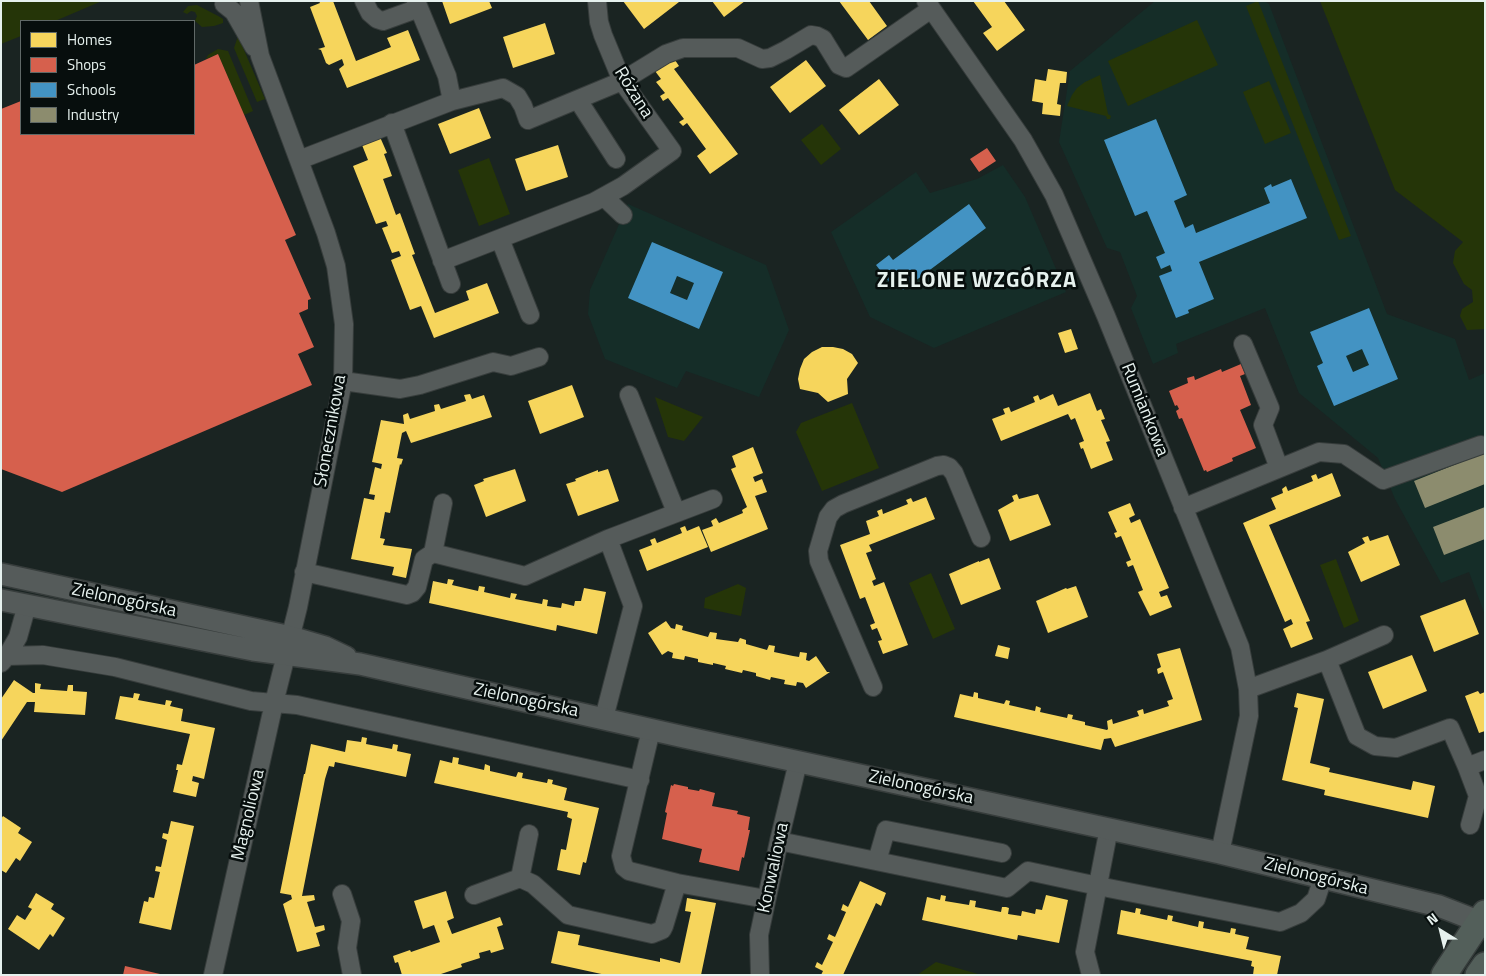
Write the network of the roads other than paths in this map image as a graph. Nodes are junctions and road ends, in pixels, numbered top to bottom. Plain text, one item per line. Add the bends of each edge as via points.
1 (249, 1) edge
2 (364, 1) edge
3 (597, 1) edge
4 (227, 2) edge
5 (417, 4) edge
6 (928, 5) edge
7 (260, 56) junction
8 (622, 81) junction
9 (578, 100) junction
10 (452, 101) junction
11 (392, 123) junction
12 (616, 158) dead end
13 (299, 160) junction
14 (604, 197) junction
15 (623, 215) dead end
16 (500, 239) junction
17 (442, 261) junction
18 (451, 284) dead end
19 (530, 315) dead end
20 (1243, 344) dead end
21 (539, 357) dead end
22 (343, 381) junction
23 (629, 395) dead end
24 (1481, 445) dead end
25 (1279, 468) junction
26 (713, 499) dead end
27 (443, 503) dead end
28 (1183, 508) junction
29 (676, 512) junction
30 (981, 538) dead end
31 (608, 539) junction
32 (433, 553) junction
33 (304, 572) junction
34 (1, 574) edge
35 (1, 600) edge
36 (26, 605) junction
37 (1384, 635) dead end
38 (288, 646) junction
39 (4, 659) edge
40 (1327, 660) junction
41 (873, 688) dead end
42 (1248, 689) junction
43 (274, 703) junction
44 (604, 718) junction
45 (651, 730) junction
46 (1485, 760) edge
47 (798, 762) junction
48 (1466, 767) junction
49 (640, 780) junction
50 (1470, 825) dead end
51 (1109, 828) junction
52 (529, 834) dead end
53 (779, 841) junction
54 (1002, 853) dead end
55 (1220, 853) junction
56 (877, 861) junction
57 (520, 878) junction
58 (1323, 878) junction
59 (677, 883) junction
60 (1098, 886) junction
61 (342, 894) dead end
62 (474, 895) dead end
63 (766, 899) junction
64 (1483, 920) edge
65 (1485, 965) edge
66 (213, 975) edge
67 (352, 975) edge
68 (760, 975) edge
69 (1091, 975) edge
70 (1444, 975) edge
71 (1478, 975) edge

1 - 7 street, Słonecznikowa
2 - 5 street via 370,13 377,20 384,21
3 - 8 street, Różana via 603,35
4 - 7 street, Słonecznikowa
5 - 10 street via 447,76
6 - 8 street via 846,68 839,66 822,39 811,35 770,58 738,48 683,48 666,54
6 - 28 street, Rumiankowa via 1023,140 1054,195
7 - 13 street, Słonecznikowa
8 - 9 street
8 - 14 street, Różana via 672,152
9 - 10 street via 528,120 517,96 503,88
9 - 12 street
10 - 11 street
11 - 13 street
11 - 17 street
13 - 22 street, Słonecznikowa via 336,266 344,324
14 - 15 street
14 - 16 street
16 - 17 street
16 - 19 street
17 - 18 street
20 - 25 street via 1270,408 1263,425
21 - 22 street via 511,366 493,362 400,389
22 - 33 street, Słonecznikowa
23 - 29 street
24 - 25 street via 1383,480 1344,454 1319,452
25 - 28 street
26 - 29 street
27 - 32 street
28 - 42 street, Rumiankowa via 1240,647
29 - 31 street
30 - 41 street via 954,473 944,465 843,504 828,517 818,551 820,561
31 - 32 street via 525,576
31 - 44 street via 633,606
32 - 33 street via 424,558 417,587 407,595
33 - 38 street, Słonecznikowa
34 - 38 street, Zielonogórska
35 - 36 street, Zielonogórska
36 - 38 street, Zielonogórska
36 - 39 street via 18,637
37 - 40 street
38 - 43 street, Magnoliowa
38 - 44 street, Zielonogórska via 325,647 360,664
39 - 43 street via 43,655 115,667 252,701
40 - 42 street
40 - 48 street via 1357,736 1374,746 1396,748 1450,728
42 - 55 street, Rumiankowa via 1249,716
43 - 49 street via 297,705
43 - 66 street, Magnoliowa
44 - 45 street, Zielonogórska
45 - 47 street, Zielonogórska
45 - 49 street
46 - 48 street
47 - 51 street, Zielonogórska
47 - 53 street, Konwaliowa
48 - 50 street via 1478,796
49 - 59 street via 622,861 629,871
51 - 55 street, Zielonogórska
51 - 60 street
52 - 57 street
53 - 56 street
53 - 63 street, Konwaliowa
54 - 56 street via 886,830
55 - 58 street, Zielonogórska
56 - 60 street via 1007,888 1028,871
57 - 59 street via 534,884 568,915 652,934 664,926
57 - 62 street
58 - 60 street via 1316,899 1301,913 1280,922
58 - 64 street, Zielonogórska
59 - 63 street
60 - 69 street via 1085,952
61 - 67 street via 351,921 347,948
63 - 68 street, Konwaliowa via 759,935
64 - 70 main road
65 - 71 main road

